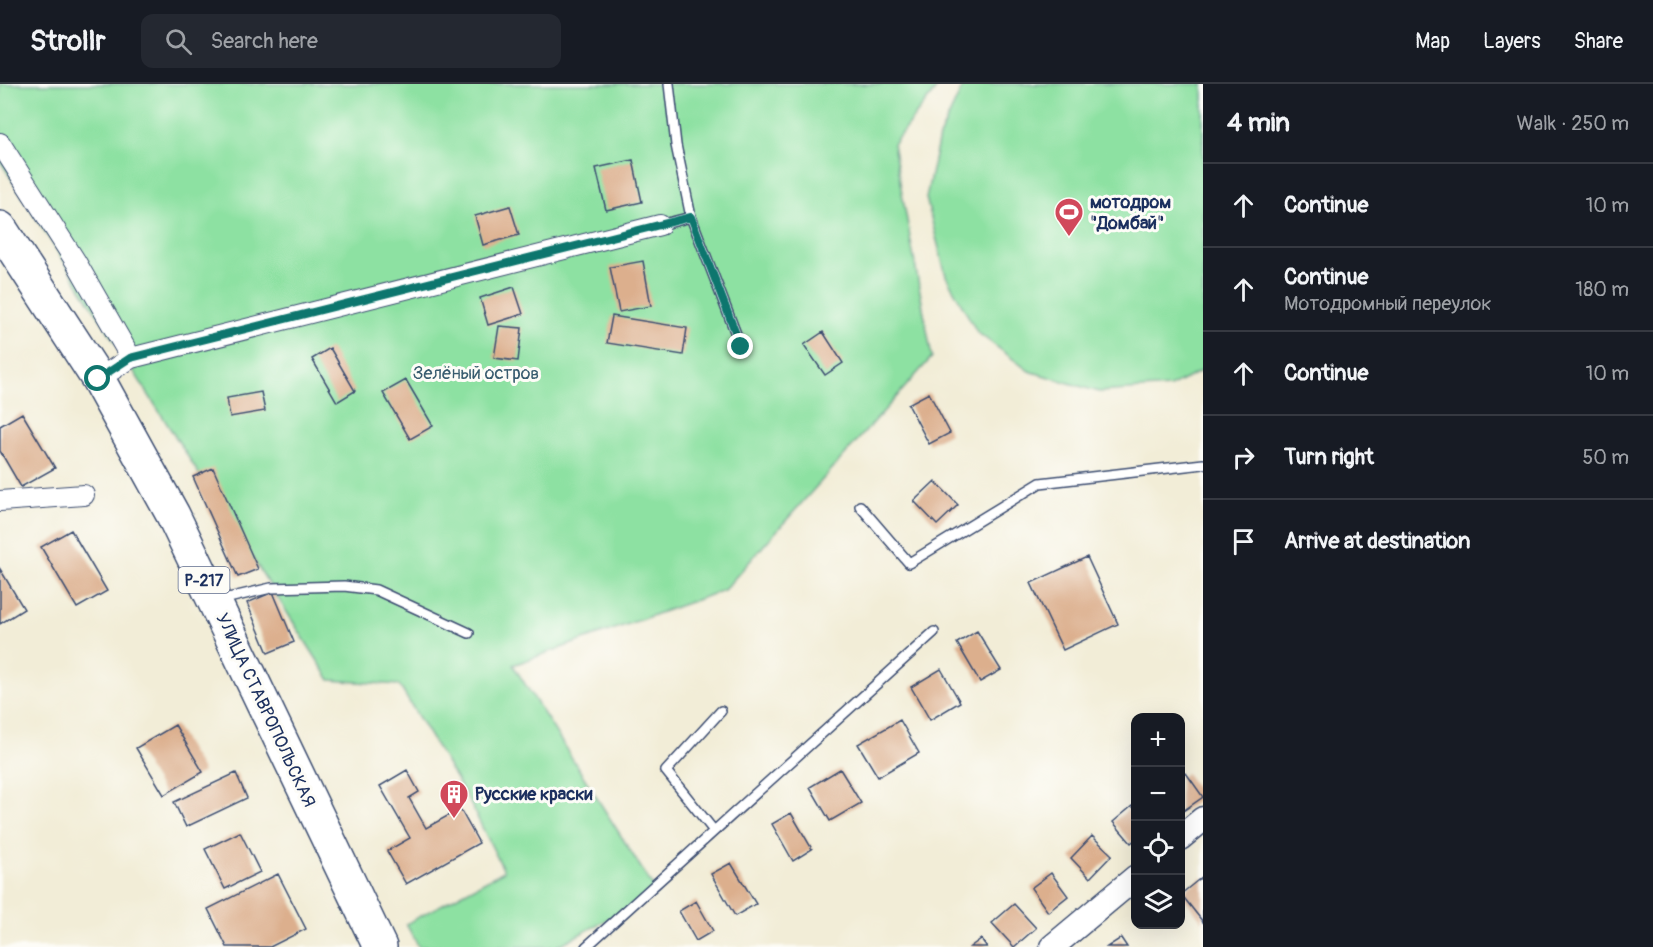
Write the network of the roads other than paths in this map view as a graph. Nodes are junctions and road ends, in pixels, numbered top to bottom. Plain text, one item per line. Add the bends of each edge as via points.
1 (669, 84) edge
2 (0, 143) edge
3 (691, 217) junction
4 (660, 225) joint
5 (0, 228) edge
6 (0, 267) edge
7 (741, 347) dead end
8 (130, 358) junction
9 (98, 379) junction
10 (1203, 464) edge
11 (84, 495) dead end
12 (0, 501) edge
13 (860, 506) dead end
14 (215, 602) junction
15 (934, 632) dead end
16 (469, 633) dead end
17 (721, 711) dead end
18 (1203, 819) edge
19 (714, 831) junction
20 (1185, 834) edge
21 (1131, 880) edge
22 (359, 947) edge
23 (380, 947) edge
24 (586, 947) edge
25 (1052, 947) edge

1 - 3 lane via 676,145
2 - 8 street via 76,262
3 - 4 lane
3 - 7 lane
4 - 8 street
5 - 9 highway, УЛИЦА СТАВРОПОЛЬСКАЯ / Р-217
6 - 22 highway, УЛИЦА СТАВРОПОЛЬСКАЯ / Р-217 via 82,394 155,527
8 - 9 street
9 - 14 highway, УЛИЦА СТАВРОПОЛЬСКАЯ / Р-217 via 173,515
10 - 13 lane via 1040,483 909,563
11 - 12 street
14 - 16 lane via 271,588 344,586 376,590
14 - 23 highway, УЛИЦА СТАВРОПОЛЬСКАЯ / Р-217
15 - 19 lane
17 - 19 lane via 666,771
18 - 20 street
19 - 24 lane
21 - 25 street

